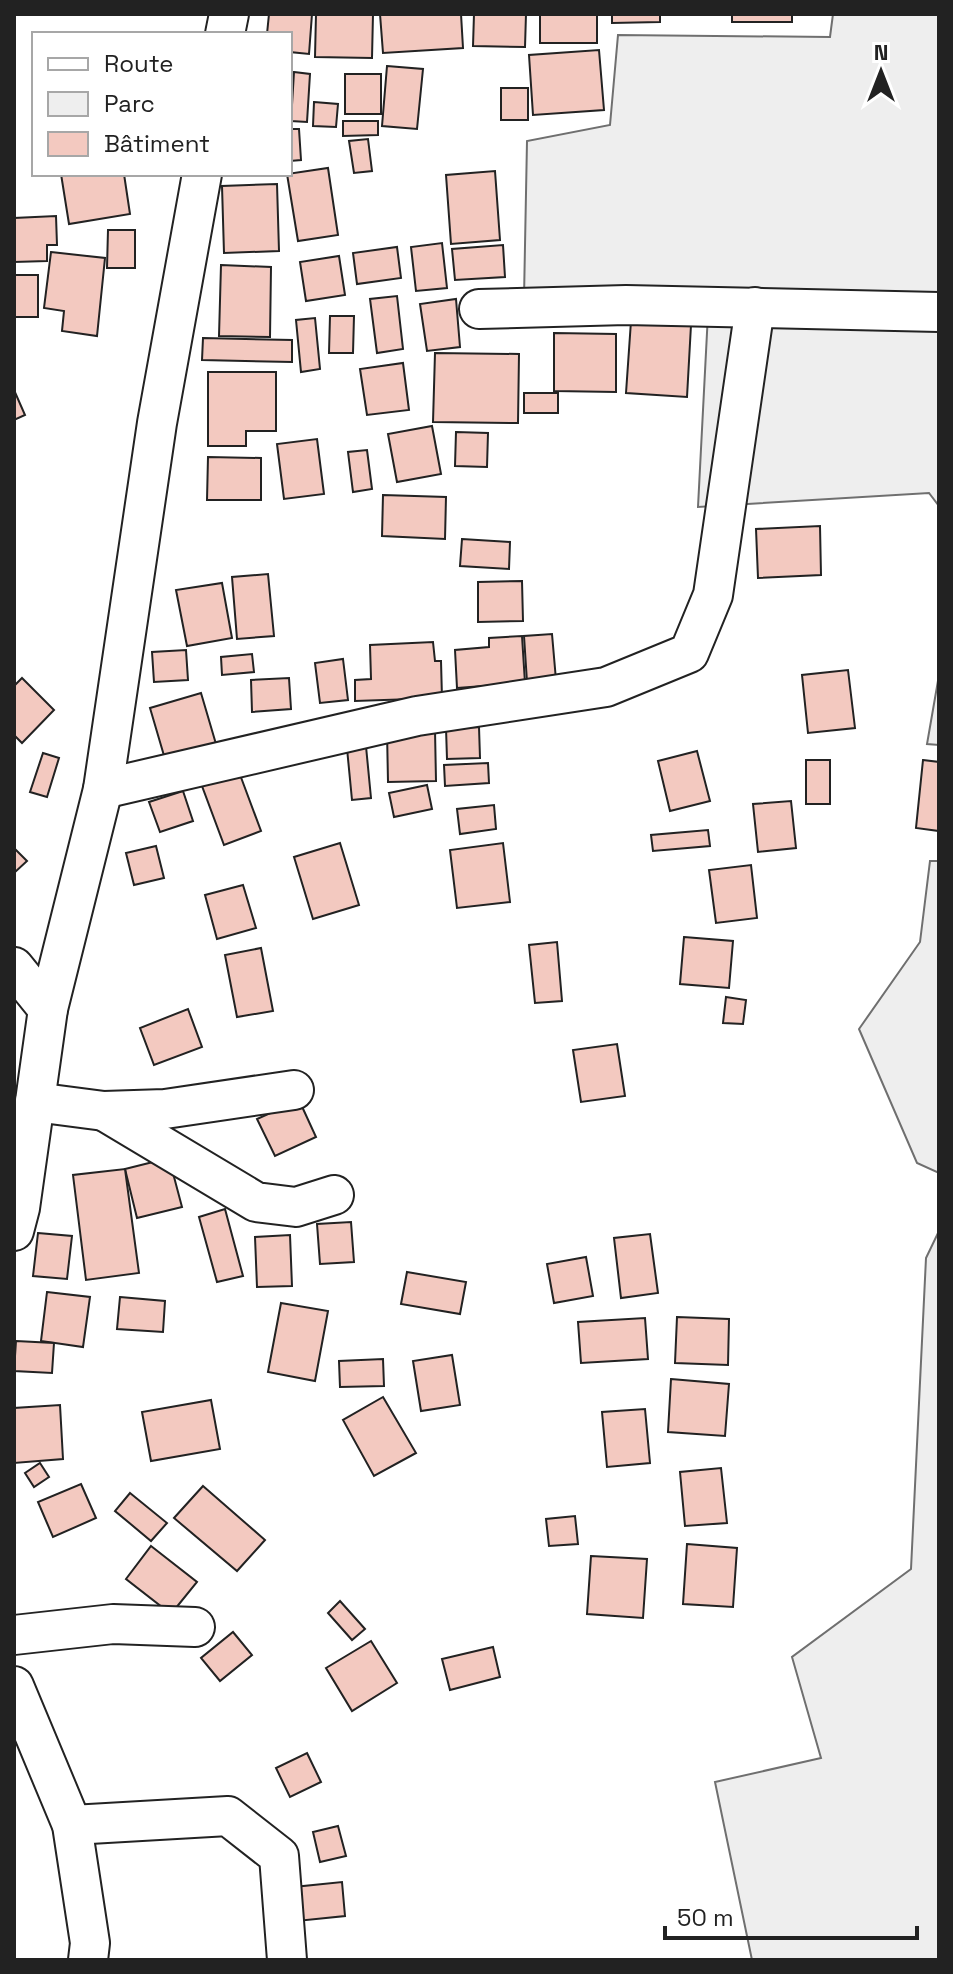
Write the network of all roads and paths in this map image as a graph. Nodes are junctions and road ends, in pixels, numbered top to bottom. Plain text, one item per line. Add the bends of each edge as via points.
1 (202, 176) edge
2 (755, 307) junction
3 (479, 309) dead end
4 (939, 312) edge
5 (103, 789) junction
6 (14, 967) edge
7 (48, 1009) junction
8 (294, 1090) dead end
9 (35, 1102) junction
10 (104, 1111) junction
11 (334, 1195) dead end
12 (14, 1231) edge
13 (195, 1627) dead end
14 (14, 1635) edge
15 (14, 1686) edge
16 (72, 1825) junction
17 (88, 1960) edge
18 (287, 1960) edge

1 - 5 street via 157,423
2 - 3 street
2 - 4 street
2 - 5 street via 713,595 689,653 606,687 417,716
5 - 7 street
6 - 7 street
7 - 9 street
8 - 10 street via 165,1109
9 - 10 street
9 - 12 street
10 - 11 street via 256,1202 296,1207
13 - 14 street via 113,1624
15 - 16 street
16 - 17 street
16 - 18 street via 228,1816 279,1856

